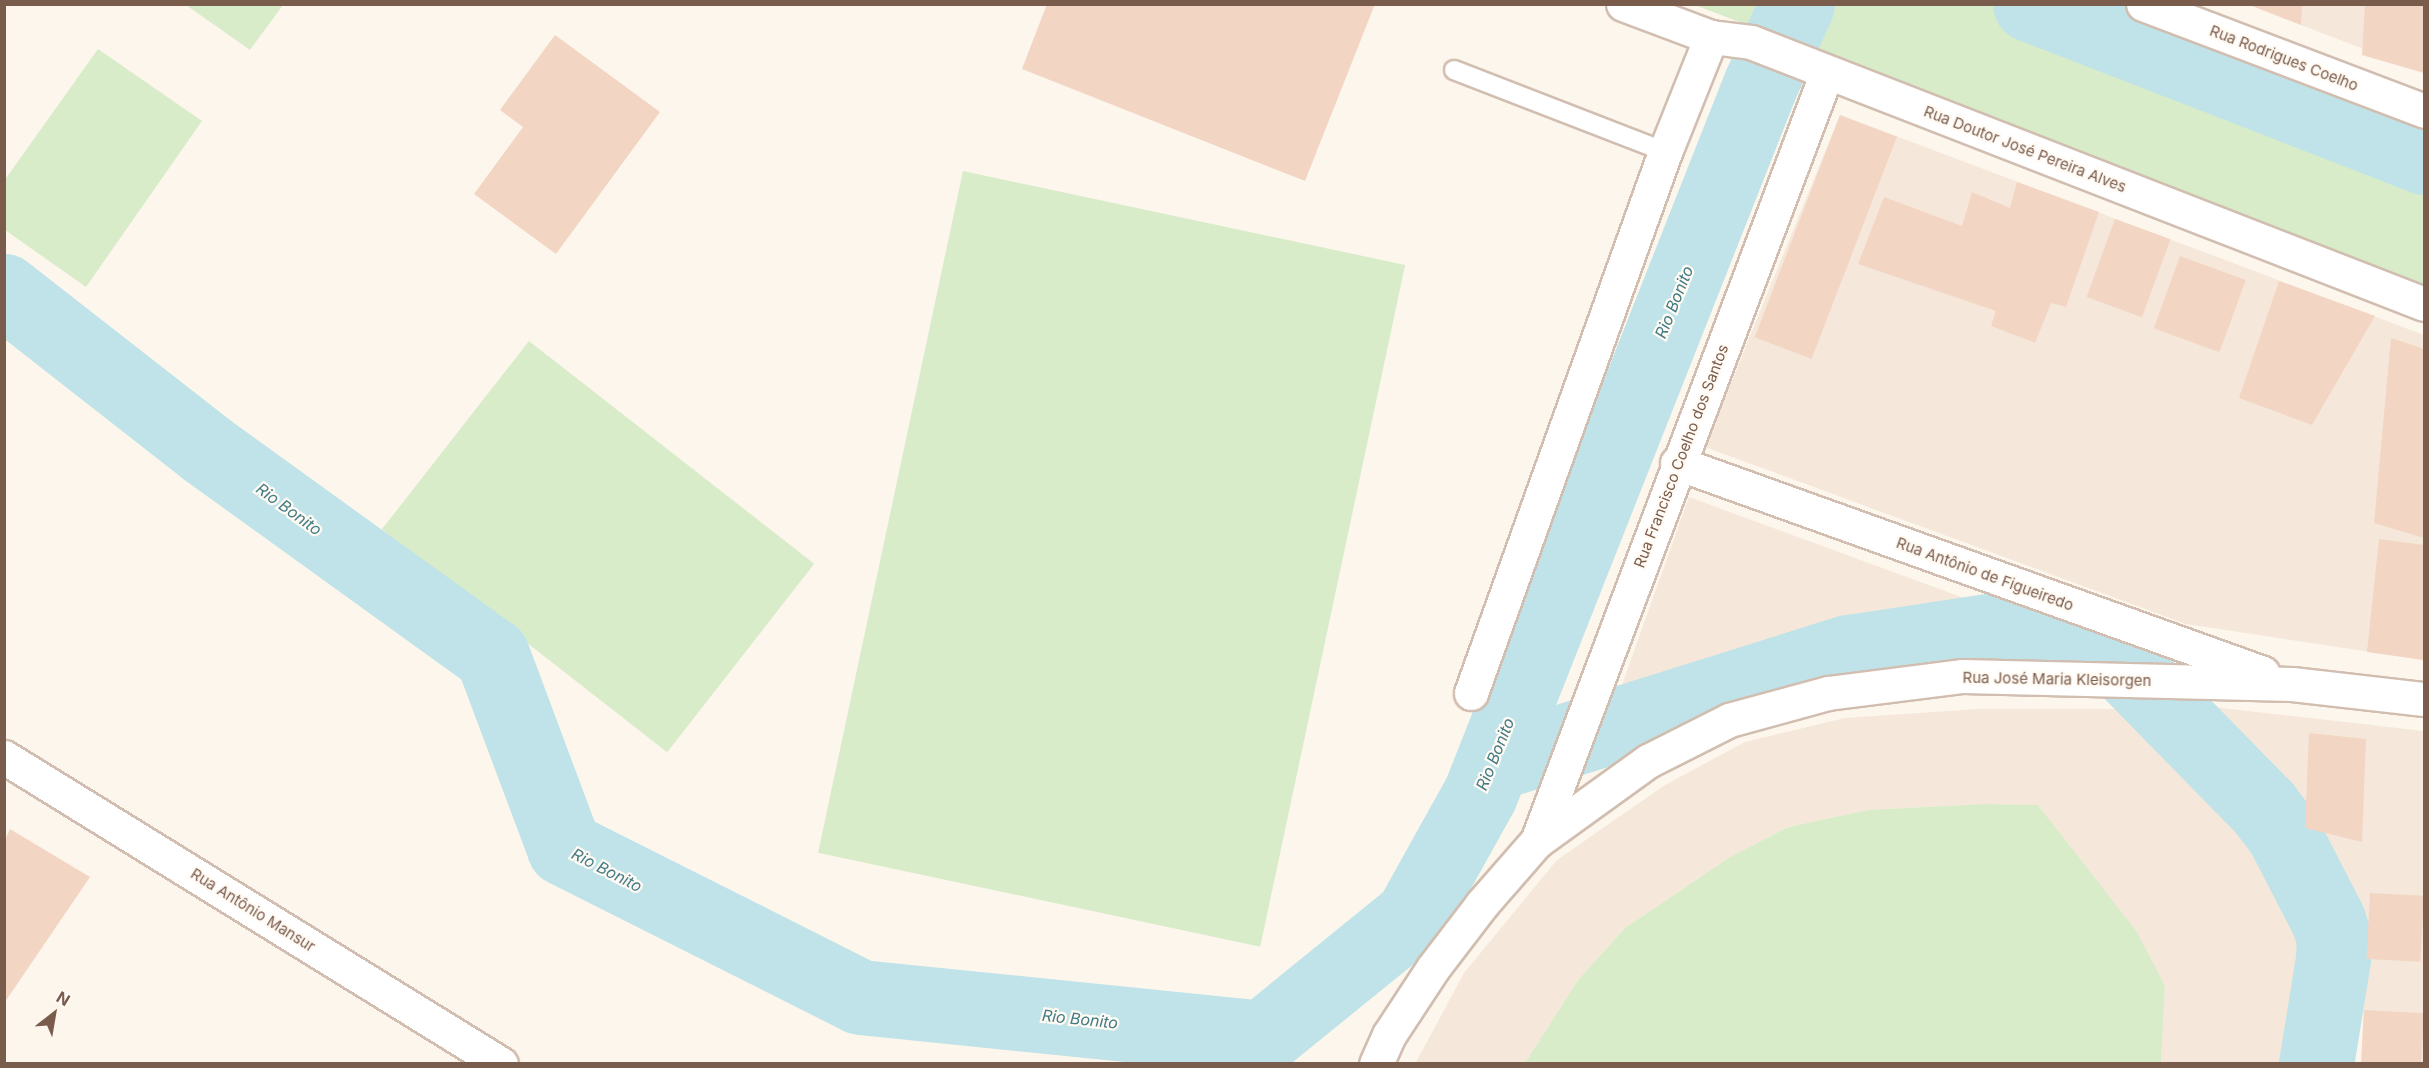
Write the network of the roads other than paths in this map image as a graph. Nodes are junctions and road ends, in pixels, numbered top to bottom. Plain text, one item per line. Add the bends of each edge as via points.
1 (1623, 4) edge
2 (2143, 4) edge
3 (1711, 37) junction
4 (1814, 67) junction
5 (1454, 70) dead end
6 (2424, 111) edge
7 (1665, 152) junction
8 (2424, 304) edge
9 (1677, 464) junction
10 (2292, 684) junction
11 (1471, 693) dead end
12 (2424, 699) edge
13 (4, 757) edge
14 (1537, 841) junction
15 (501, 1064) edge
16 (1376, 1064) edge

1 - 3 street, Rua Doutor José Pereira Alves
2 - 6 street, Rua Rodrigues Coelho
3 - 4 street, Rua Doutor José Pereira Alves via 1751,42
3 - 7 street
4 - 8 street, Rua Doutor José Pereira Alves
4 - 9 street, Rua Francisco Coelho dos Santos
5 - 7 lane
7 - 11 street
9 - 10 street, Rua Antônio de Figueiredo
9 - 14 street, Rua Francisco Coelho dos Santos
10 - 12 street, Rua José Maria Kleisorgen
10 - 14 street, Rua José Maria Kleisorgen via 1963,676 1828,693 1729,720 1648,761
13 - 15 street, Rua Antônio Mansur
14 - 16 street, Rua José Maria Kleisorgen via 1433,968 1389,1035

